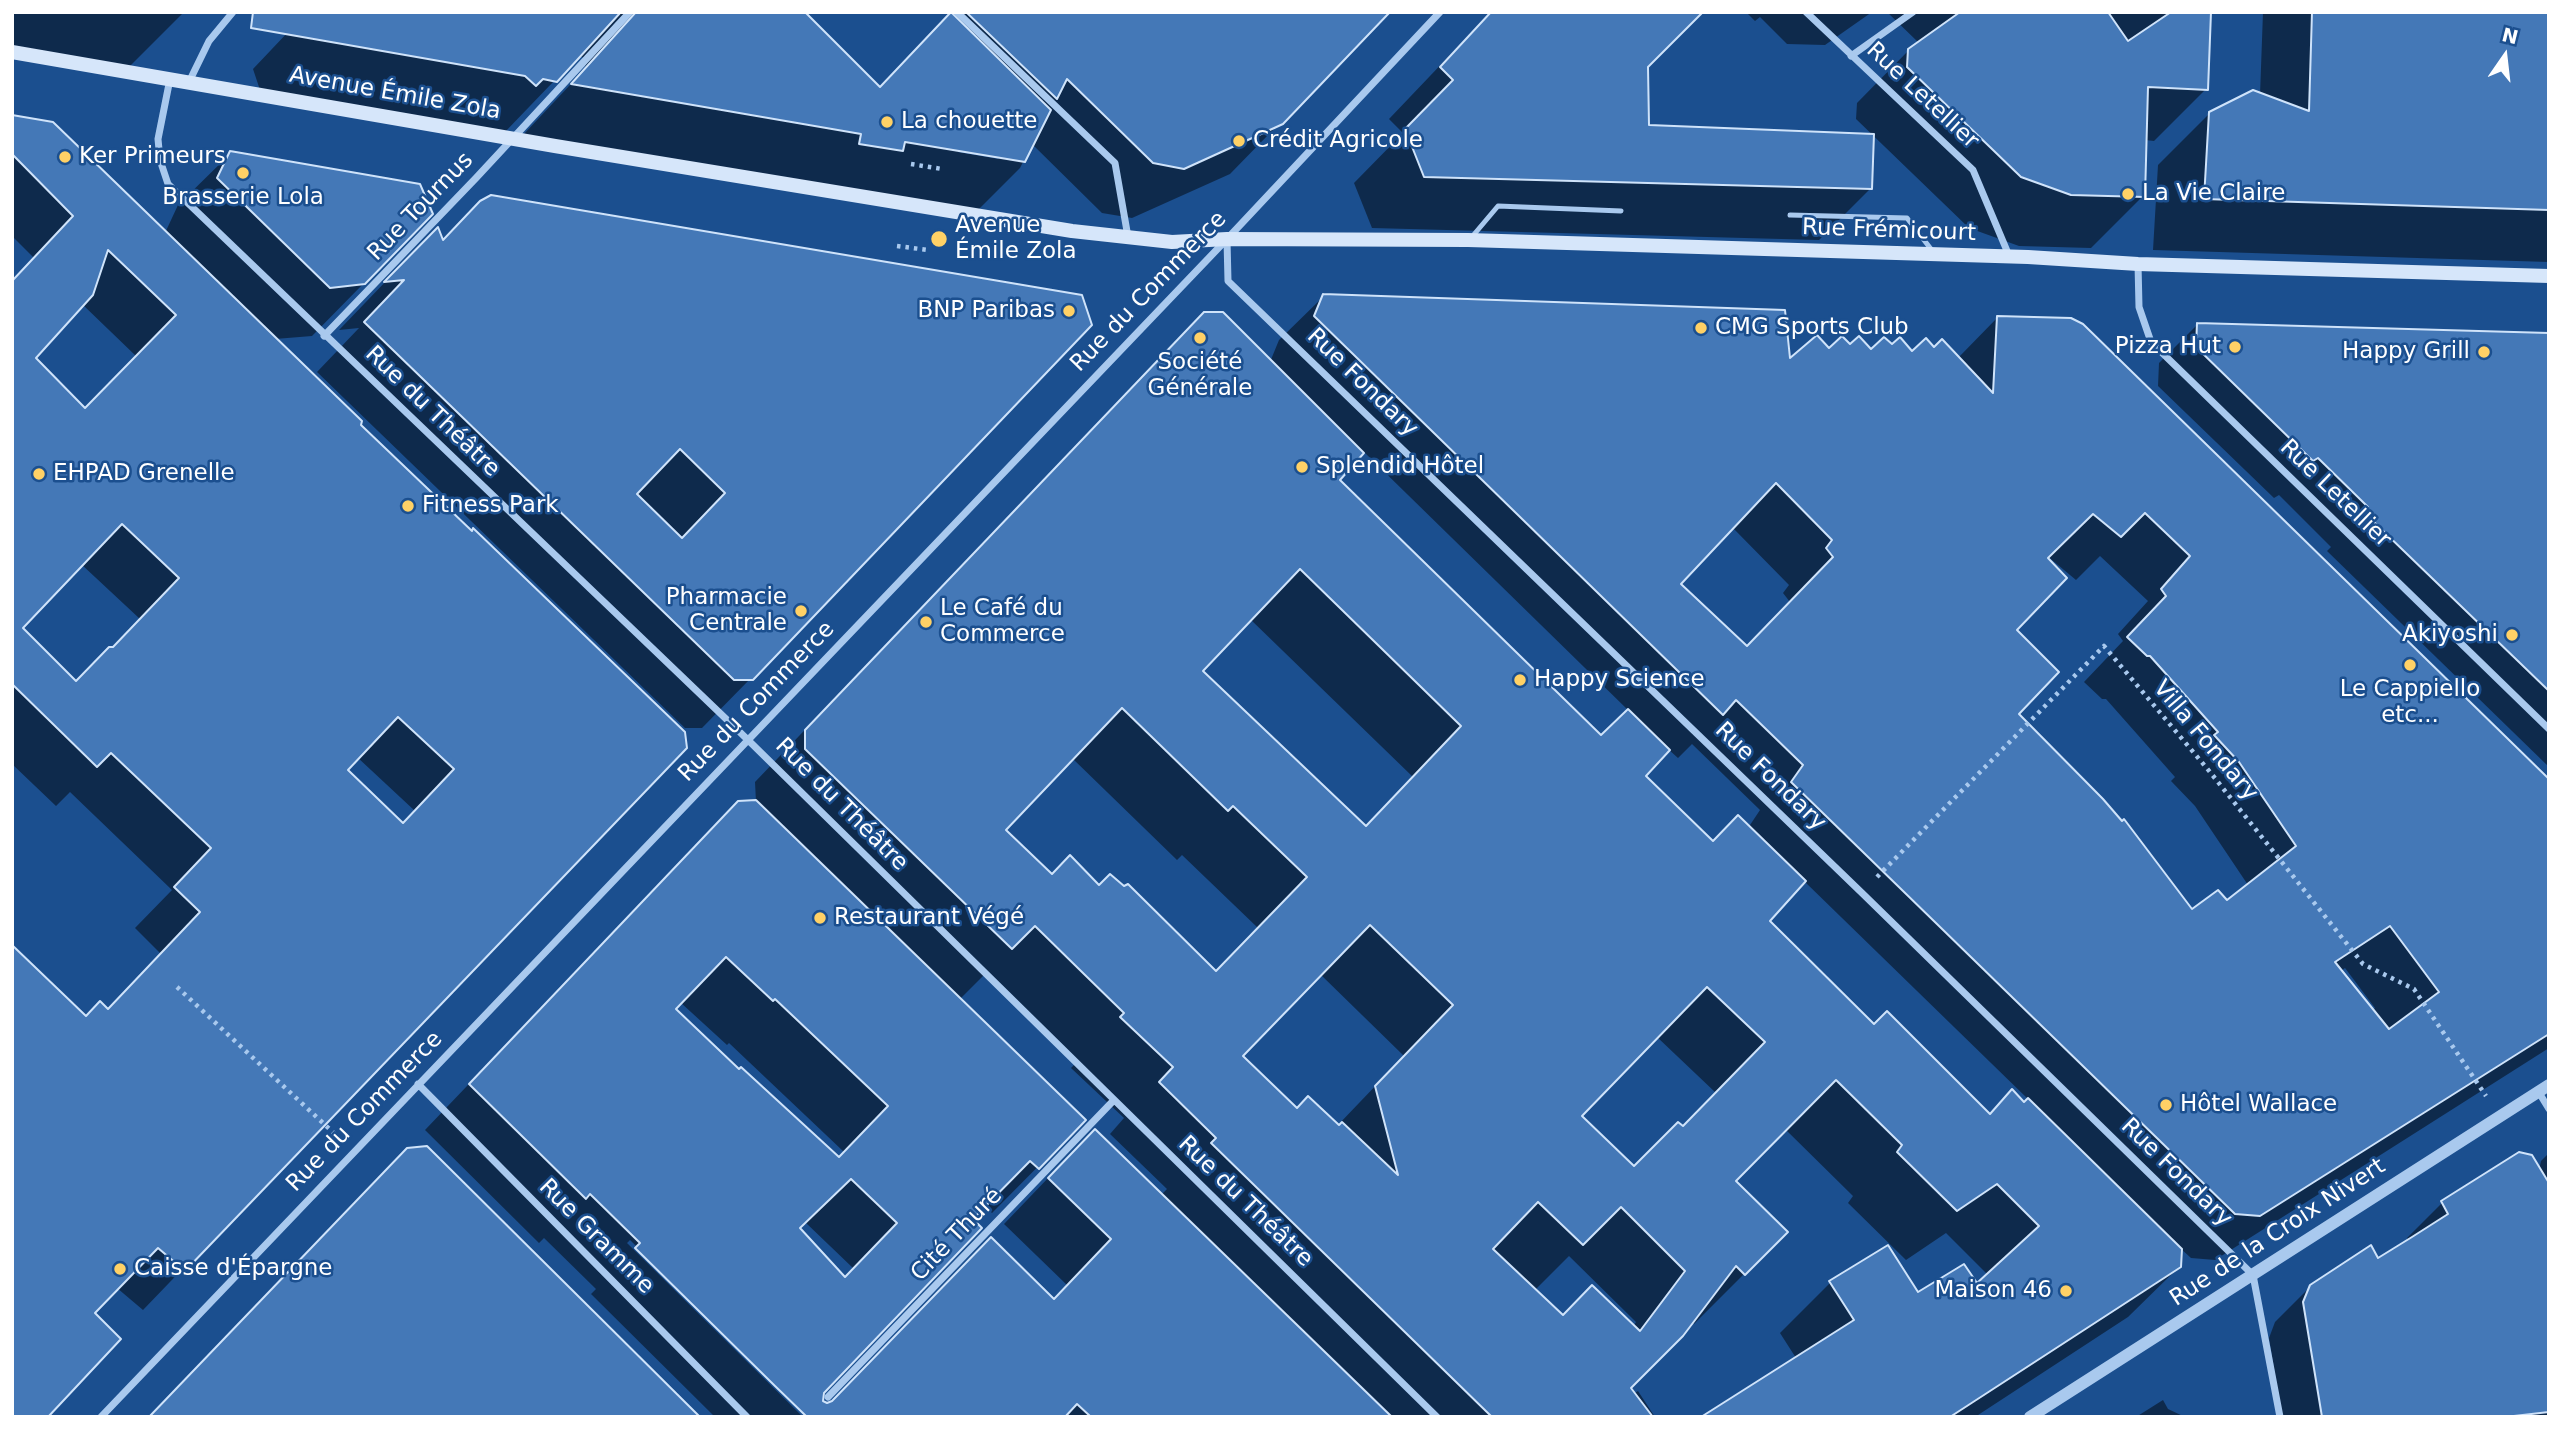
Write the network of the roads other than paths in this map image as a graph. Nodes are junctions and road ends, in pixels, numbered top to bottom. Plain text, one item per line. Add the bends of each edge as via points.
1 (233, 12) edge
2 (630, 12) edge
3 (957, 12) edge
4 (1440, 12) edge
5 (1806, 12) edge
6 (1913, 12) edge
7 (12, 52) edge
8 (1852, 56) junction
9 (170, 79) junction
10 (189, 82) junction
11 (512, 138) junction
12 (1621, 211) dead end
13 (1790, 215) dead end
14 (1128, 238) junction
15 (1227, 239) junction
16 (1468, 240) junction
17 (1936, 255) junction
18 (2010, 258) junction
19 (2137, 264) junction
20 (2549, 275) edge
21 (324, 336) junction
22 (2549, 729) edge
23 (747, 739) junction
24 (418, 1084) junction
25 (2543, 1088) edge
26 (1114, 1100) junction
27 (2549, 1109) edge
28 (2253, 1275) junction
29 (828, 1397) dead end
30 (101, 1417) edge
31 (747, 1417) edge
32 (1437, 1417) edge
33 (2031, 1417) edge
34 (2280, 1417) edge

1 - 10 street via 209,41
2 - 11 street, Rue Tournus
3 - 14 street via 1115,163
4 - 15 street, Rue du Commerce
5 - 8 street, Rue Letellier
6 - 8 street
7 - 9 main road, Avenue Émile Zola
8 - 18 street, Rue Letellier via 1973,170
9 - 10 main road, Avenue Émile Zola
9 - 21 street, Rue du Théâtre via 158,139 168,184
10 - 11 main road, Avenue Émile Zola
11 - 14 main road, Avenue Émile Zola
11 - 21 street, Rue Tournus
12 - 16 lane via 1498,206
13 - 17 lane via 1908,218
14 - 15 main road, Avenue Émile Zola via 1172,242
15 - 16 main road, Rue Frémicourt
15 - 23 street, Rue du Commerce
15 - 28 street, Rue Fondary via 1228,281
16 - 17 main road, Rue Frémicourt
17 - 18 main road, Rue Frémicourt
18 - 19 main road, Rue Frémicourt
19 - 20 main road, Rue Frémicourt
19 - 22 street, Rue Letellier via 2139,307 2151,342
21 - 23 street, Rue du Théâtre
23 - 24 street, Rue du Commerce
23 - 26 street, Rue du Théâtre
24 - 30 street, Rue du Commerce
24 - 31 street, Rue Gramme
25 - 27 street
25 - 28 street, Rue de la Croix Nivert
26 - 29 street, Cité Thuré
26 - 32 street, Rue du Théâtre
28 - 33 street, Rue de la Croix Nivert
28 - 34 street

